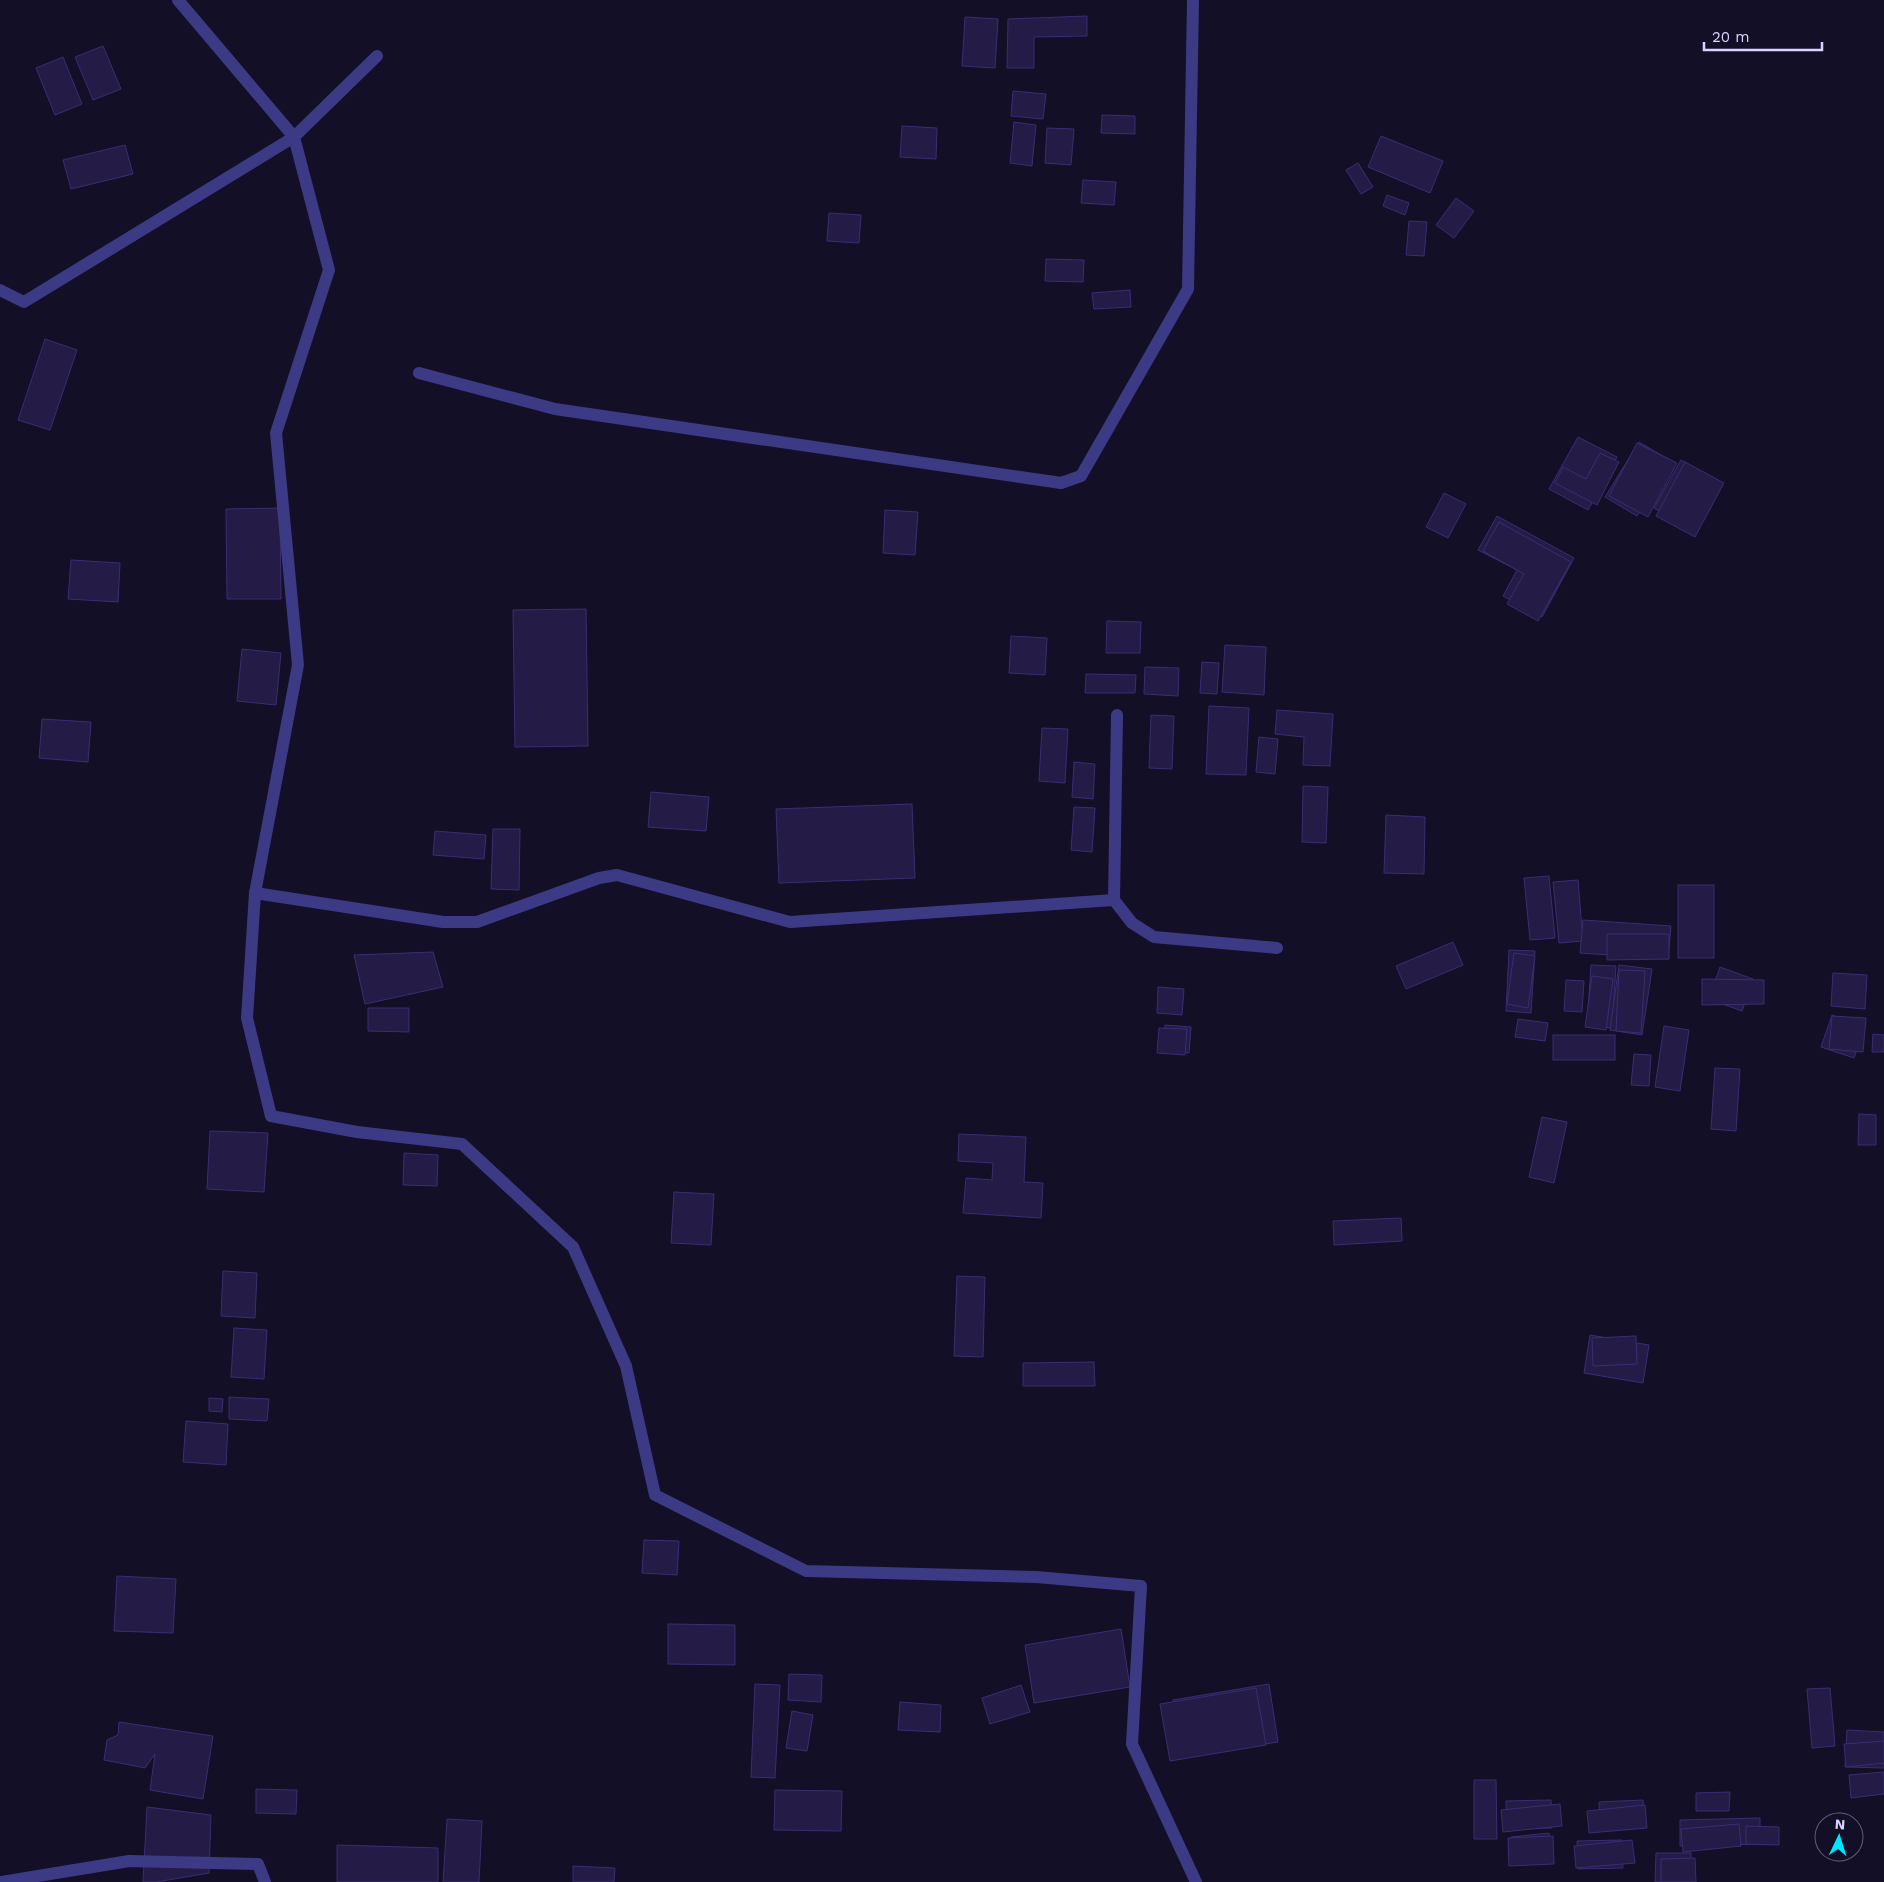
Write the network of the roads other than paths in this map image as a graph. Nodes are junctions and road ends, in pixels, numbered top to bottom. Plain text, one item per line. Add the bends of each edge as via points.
1 (178, 0) edge
2 (1192, 0) edge
3 (377, 56) dead end
4 (294, 137) junction
5 (0, 290) edge
6 (419, 372) dead end
7 (1117, 715) dead end
8 (255, 893) junction
9 (1114, 900) junction
10 (1278, 948) dead end
11 (2, 1882) edge
12 (265, 1882) edge
13 (1196, 1882) edge

1 - 4 street
2 - 6 street via 1188,289 1081,476 1061,483 555,409
3 - 4 street
4 - 5 street via 24,302
4 - 8 street via 329,270 276,433 298,665
7 - 9 street
8 - 9 street via 443,922 477,922 599,878 618,875 790,922
8 - 13 street via 248,1018 271,1116 357,1132 462,1144 573,1248 626,1366 655,1495 806,1571 1036,1578 1141,1586 1132,1744
9 - 10 street via 1132,923 1154,937
11 - 12 street via 129,1861 258,1864

